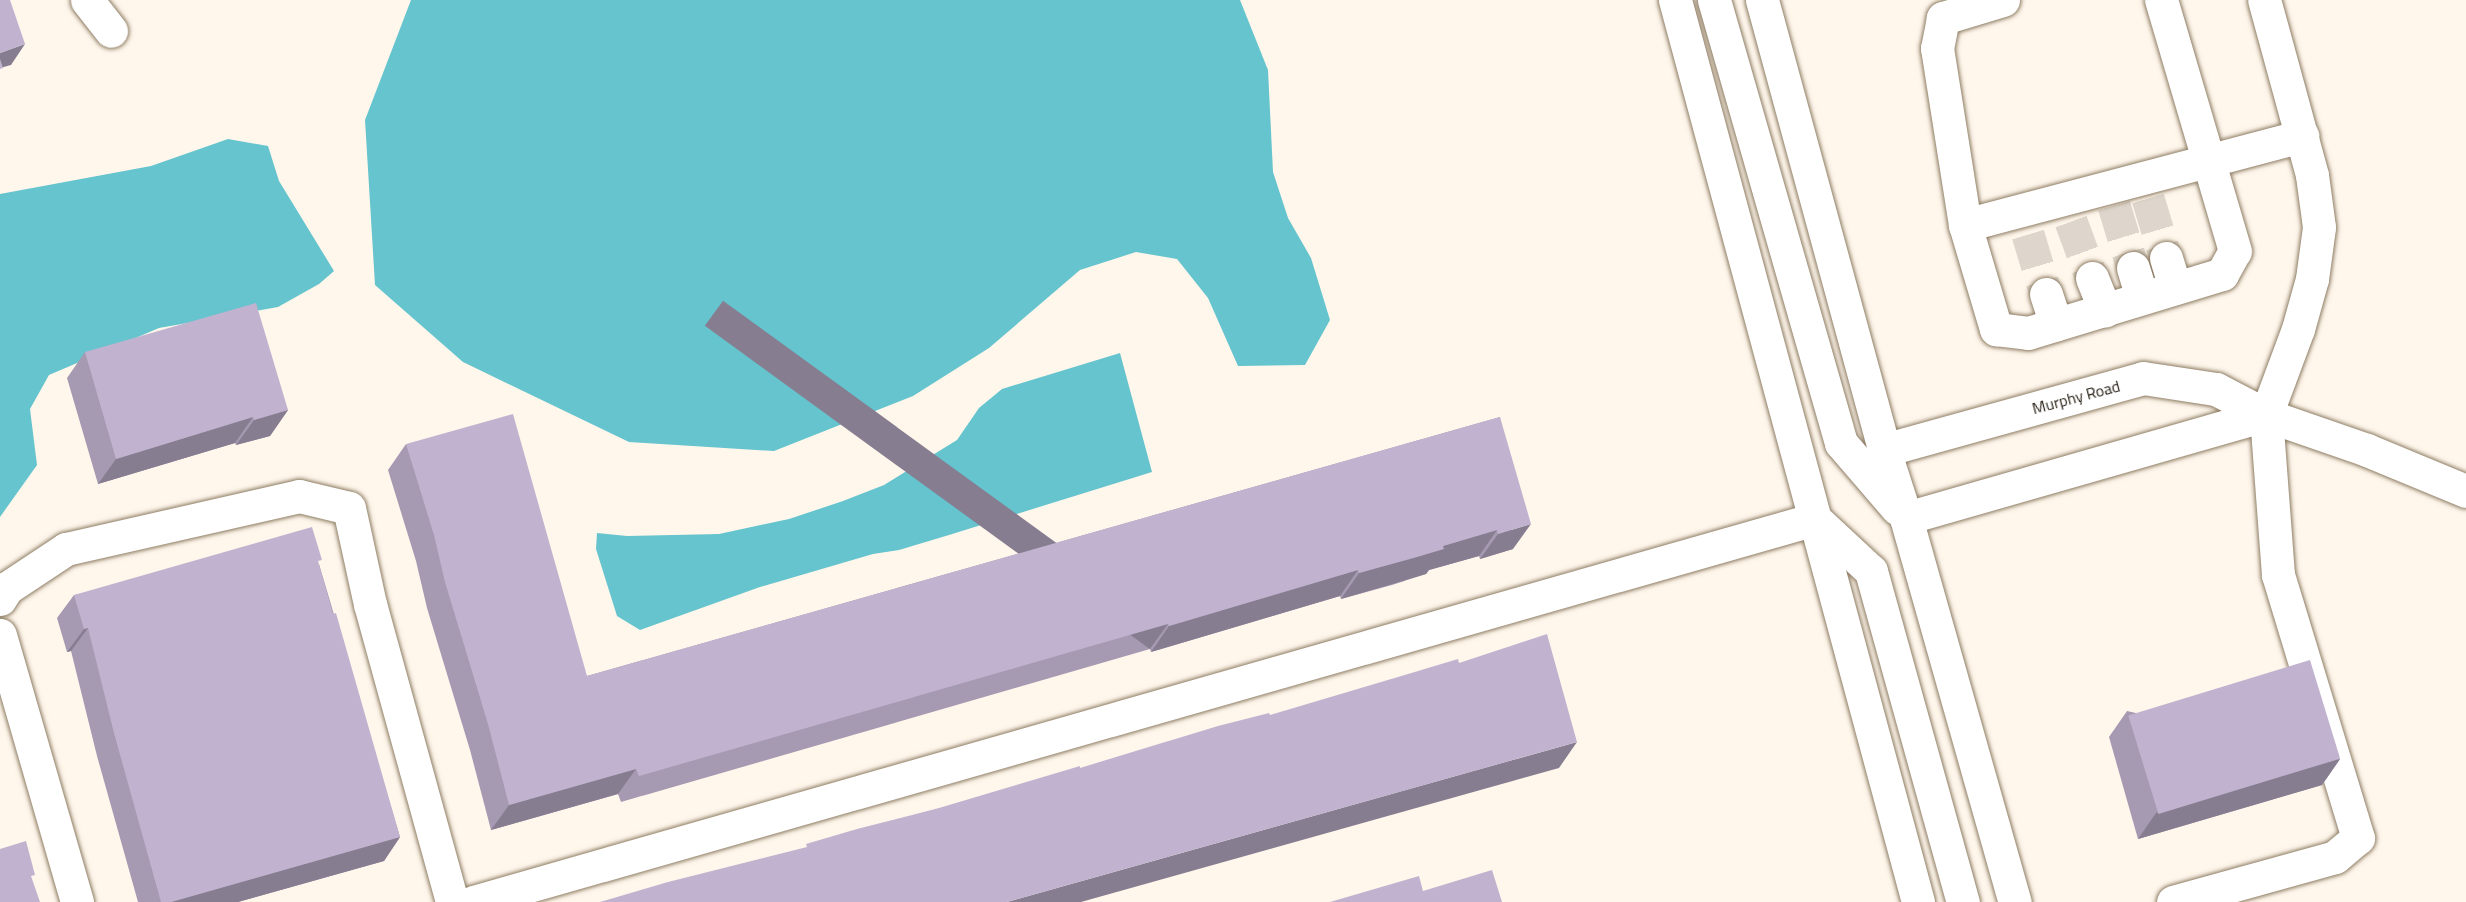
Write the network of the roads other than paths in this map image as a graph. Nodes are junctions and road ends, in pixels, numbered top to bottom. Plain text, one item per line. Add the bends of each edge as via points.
1 (87, 0) edge
2 (1675, 0) edge
3 (1714, 0) edge
4 (1762, 0) edge
5 (2003, 0) edge
6 (2161, 0) edge
7 (2264, 0) edge
8 (111, 31) dead end
9 (2302, 136) junction
10 (2208, 160) junction
11 (1965, 225) junction
12 (2092, 278) tunnel mouth
13 (2105, 310) junction
14 (2266, 414) junction
15 (1884, 450) junction
16 (2466, 491) edge
17 (1906, 518) junction
18 (1815, 519) junction
19 (0, 599) edge
20 (0, 635) edge
21 (76, 902) edge
22 (452, 902) edge
23 (473, 902) edge
24 (1918, 902) edge
25 (1963, 902) edge
26 (2015, 902) edge
27 (2173, 902) edge

1 - 8 main road
2 - 18 main road
3 - 17 main road via 1841,442
4 - 15 main road
5 - 11 main road via 1943,18 1936,48
6 - 10 main road
7 - 9 main road
9 - 10 main road
9 - 14 main road via 2319,227 2312,279 2298,329
10 - 11 main road via 2145,188 2024,222
10 - 13 main road via 2235,252 2222,274 2170,273 2138,283
11 - 13 main road via 1996,329 2028,333 2051,309
12 - 13 main road
14 - 15 main road, Murphy Road via 2216,389 2143,378
14 - 16 main road, Murphy Road
14 - 17 main road
14 - 27 main road via 2278,575 2358,838 2335,857
15 - 17 main road
17 - 26 main road
18 - 23 main road
18 - 24 main road
18 - 25 main road via 1871,571
19 - 22 main road via 7,588 66,549 299,496 349,508 370,604
20 - 21 main road

